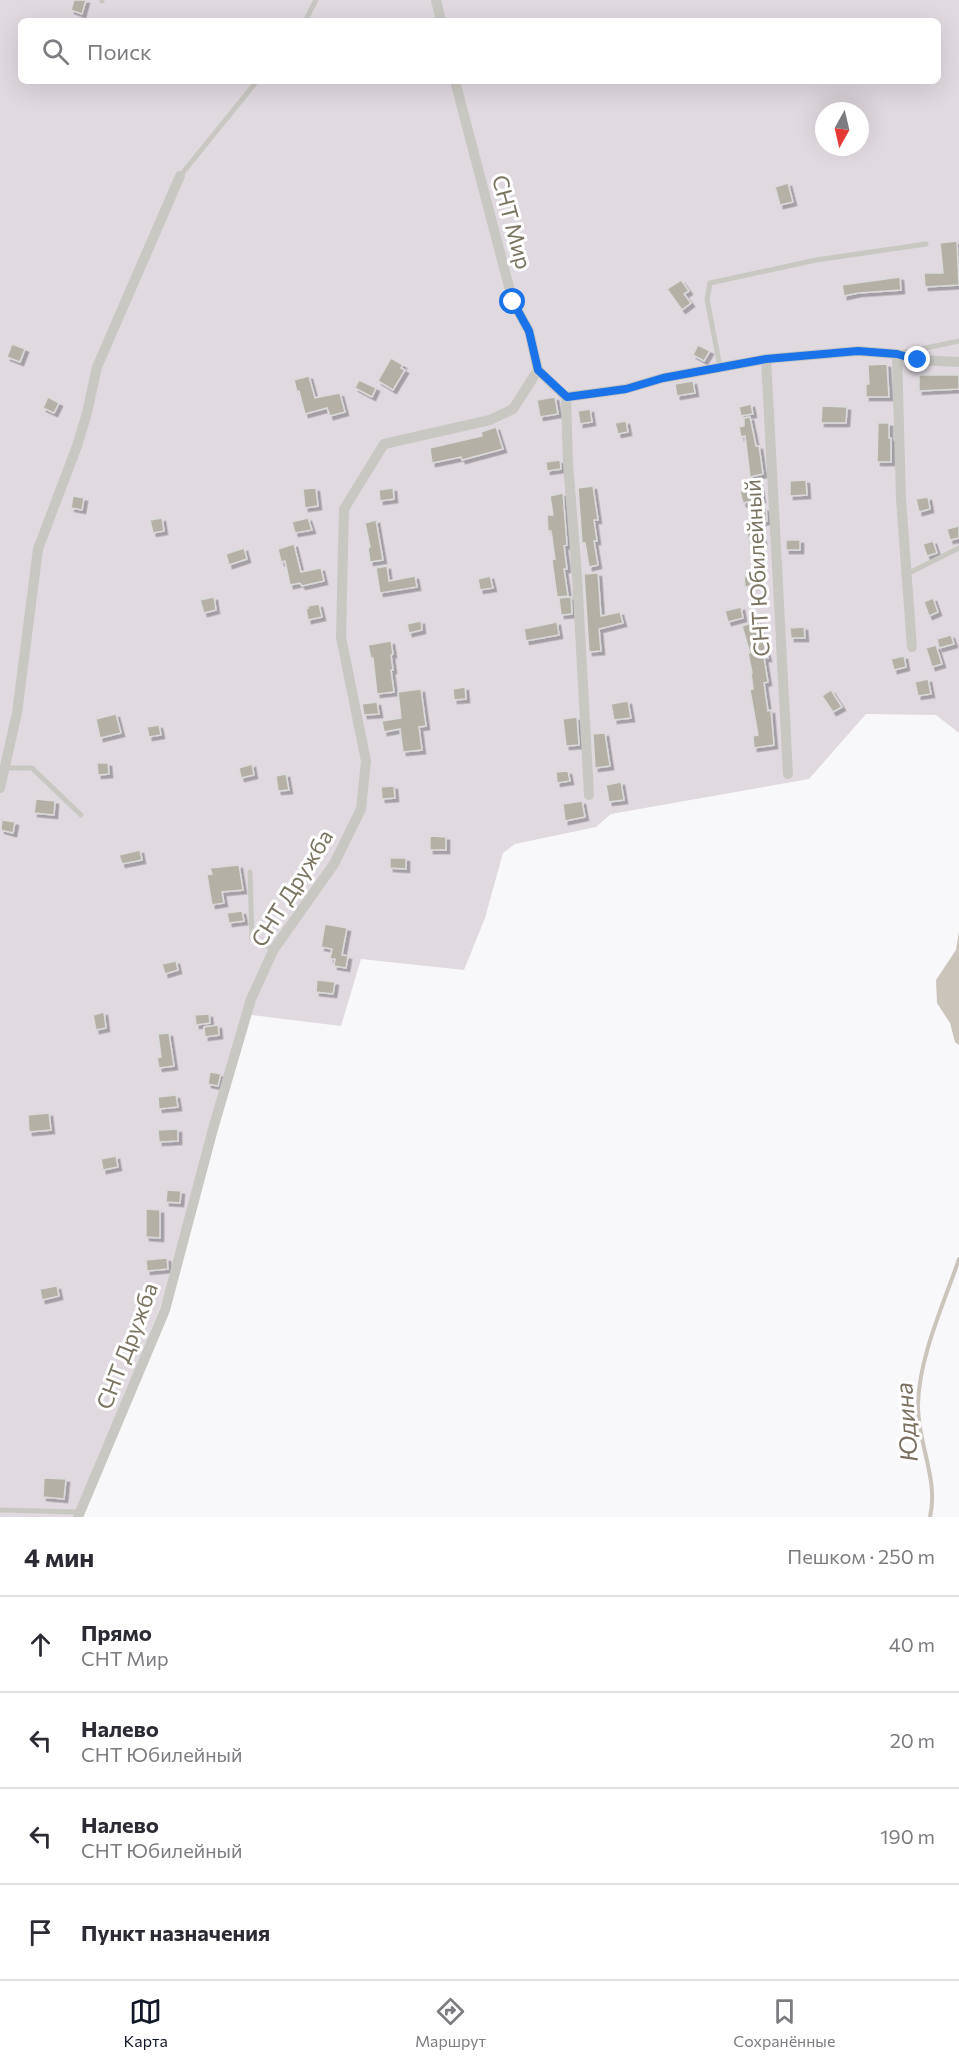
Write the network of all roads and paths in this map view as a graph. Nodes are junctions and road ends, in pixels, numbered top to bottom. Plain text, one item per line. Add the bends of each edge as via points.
1 (316, 0) edge
2 (436, 0) edge
3 (307, 18) edge
4 (440, 18) edge
5 (255, 84) edge
6 (456, 84) edge
7 (180, 176) joint
8 (926, 244) dead end
9 (959, 341) edge
10 (897, 354) junction
11 (766, 359) junction
12 (959, 362) edge
13 (720, 367) junction
14 (538, 370) junction
15 (567, 397) junction
16 (959, 548) edge
17 (907, 574) junction
18 (912, 647) dead end
19 (4, 768) junction
20 (788, 774) dead end
21 (0, 788) edge
22 (589, 795) dead end
23 (81, 814) dead end
24 (250, 872) dead end
25 (274, 949) junction
26 (0, 1510) edge
27 (80, 1514) edge

1 - 3 lane
2 - 4 street
5 - 7 lane
6 - 14 street, СНТ Мир via 513,302 529,331
7 - 19 street via 97,367 77,446 38,549 17,713
8 - 13 lane via 816,260 710,283 706,299
9 - 10 lane
10 - 11 street via 858,351
10 - 12 street via 918,360
10 - 17 street
11 - 13 street
11 - 20 street, СНТ Юбилейный
13 - 15 street via 626,389
14 - 15 street
14 - 25 street, СНТ Дружба via 513,409 490,420 384,444 344,509 341,637 366,761 361,809 334,864
15 - 22 street via 567,463
16 - 17 lane
17 - 18 street
19 - 21 street
19 - 23 lane via 32,768
24 - 25 lane via 252,939
25 - 27 street, СНТ Дружба via 251,999 165,1310
26 - 27 lane

